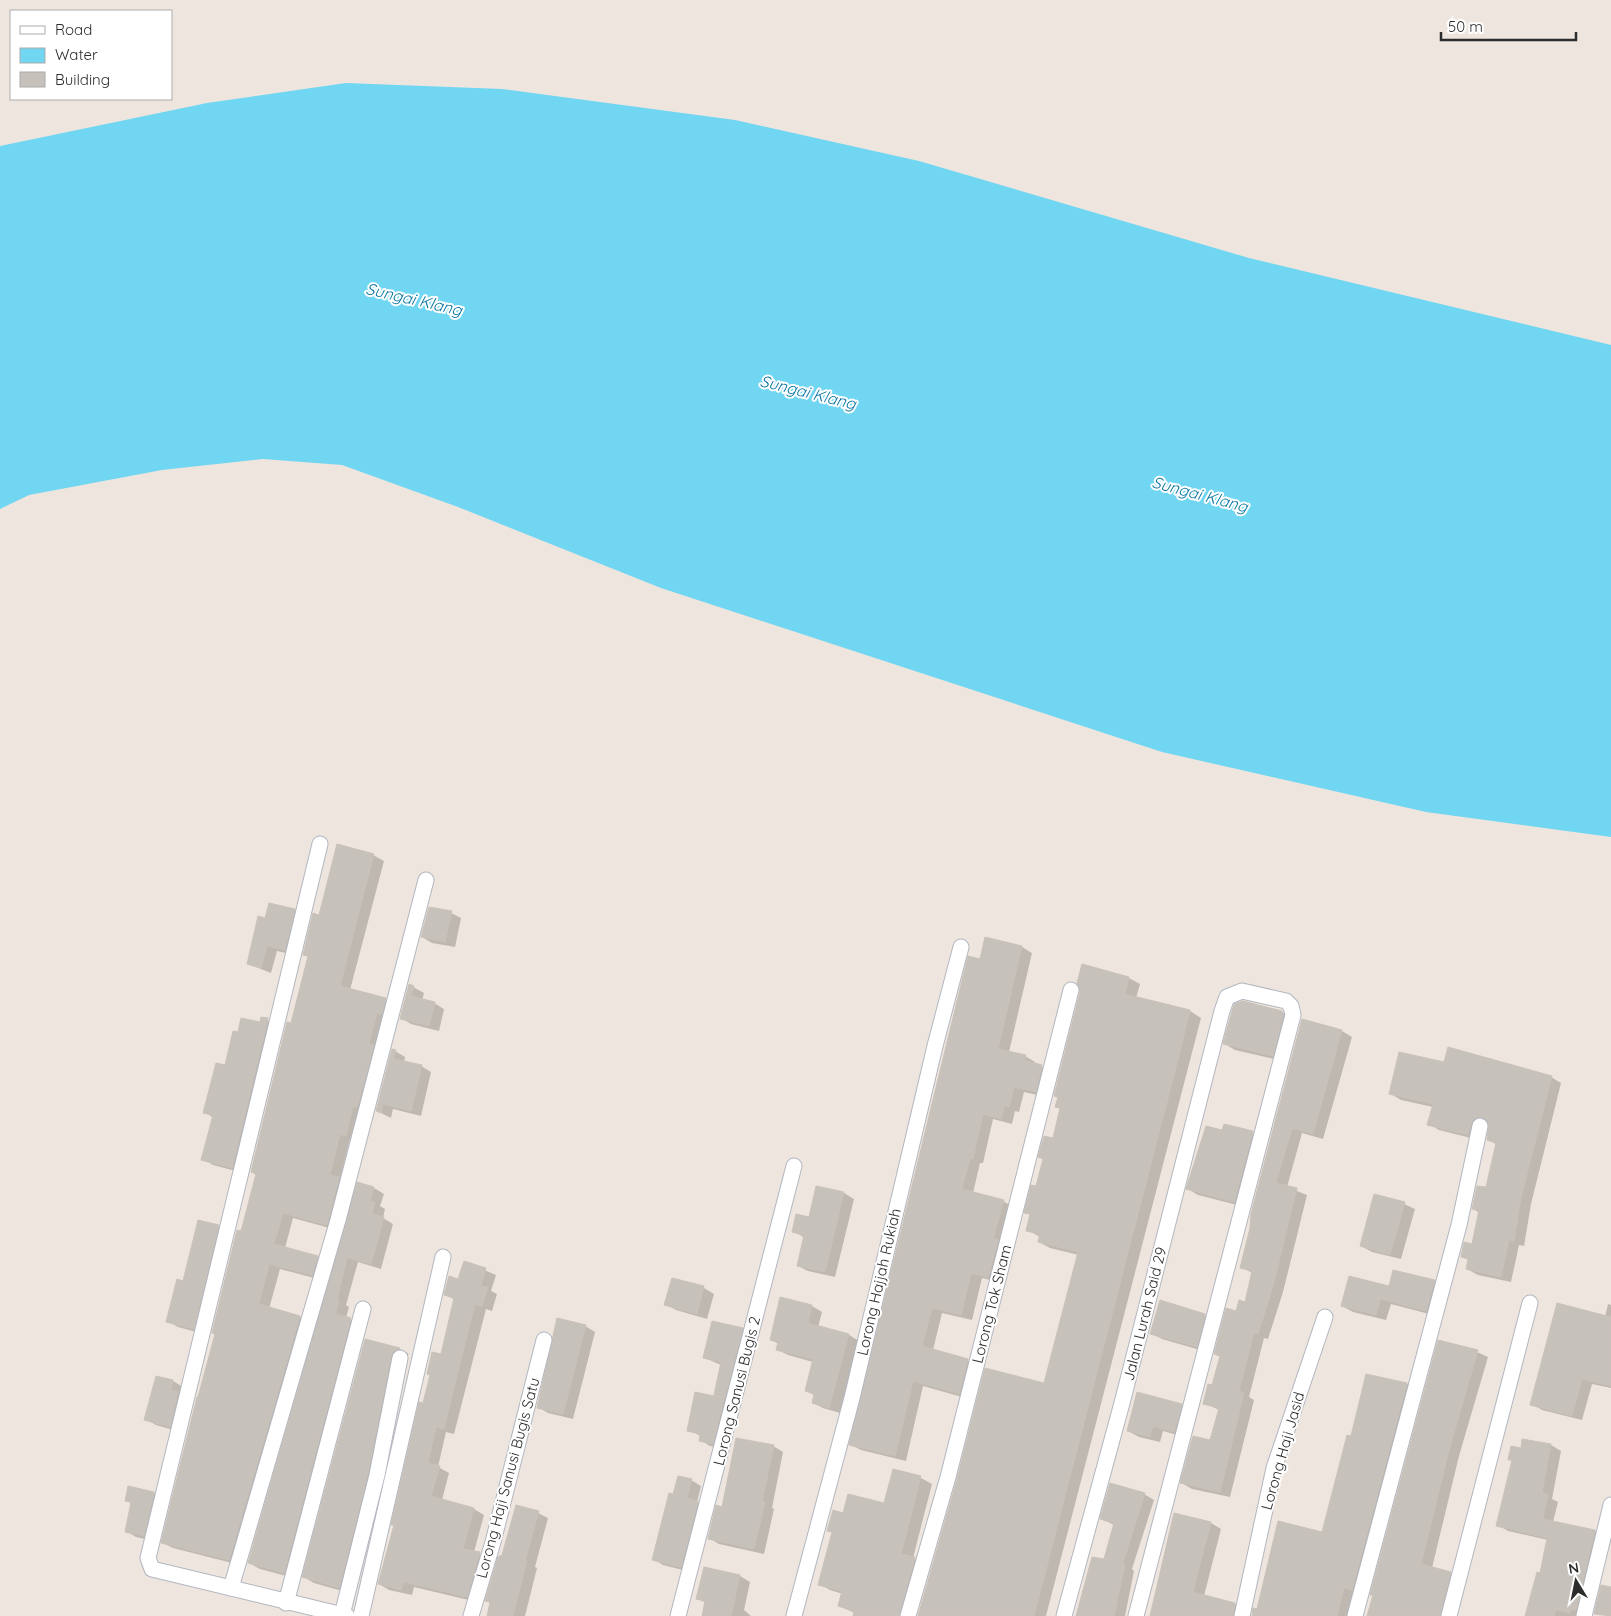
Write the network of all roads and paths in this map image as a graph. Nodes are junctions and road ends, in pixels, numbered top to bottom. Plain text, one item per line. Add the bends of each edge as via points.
1 (320, 844) dead end
2 (426, 880) dead end
3 (961, 947) dead end
4 (1071, 990) dead end
5 (1480, 1126) dead end
6 (794, 1166) dead end
7 (442, 1257) dead end
8 (1530, 1303) dead end
9 (363, 1309) dead end
10 (1324, 1317) dead end
11 (544, 1340) dead end
12 (400, 1358) dead end
13 (1611, 1504) edge
14 (231, 1588) junction
15 (286, 1603) junction
16 (344, 1615) edge
17 (361, 1616) edge
18 (471, 1616) edge
19 (678, 1616) edge
20 (794, 1616) edge
21 (908, 1616) edge
22 (1064, 1616) edge
23 (1136, 1616) edge
24 (1242, 1616) edge
25 (1355, 1616) edge
26 (1449, 1616) edge
27 (1584, 1616) edge

1 - 14 street via 148,1558 152,1569
2 - 14 street via 338,1220
3 - 20 street, Lorong Hajjah Rukiah via 932,1056 852,1398
4 - 21 street, Lorong Tok Sham via 948,1477
5 - 25 street via 1458,1225
6 - 19 street, Lorong Sanusi Bugis 2
7 - 17 street
8 - 26 street
9 - 15 street
10 - 24 street, Lorong Haji Jasid via 1274,1468
11 - 18 street, Lorong Haji Sanusi Bugis Satu
12 - 16 street
13 - 27 street
14 - 15 street
15 - 16 street
22 - 23 street, Jalan Lurah Said 29 via 1222,1011 1227,997 1242,990 1286,1001 1293,1015

